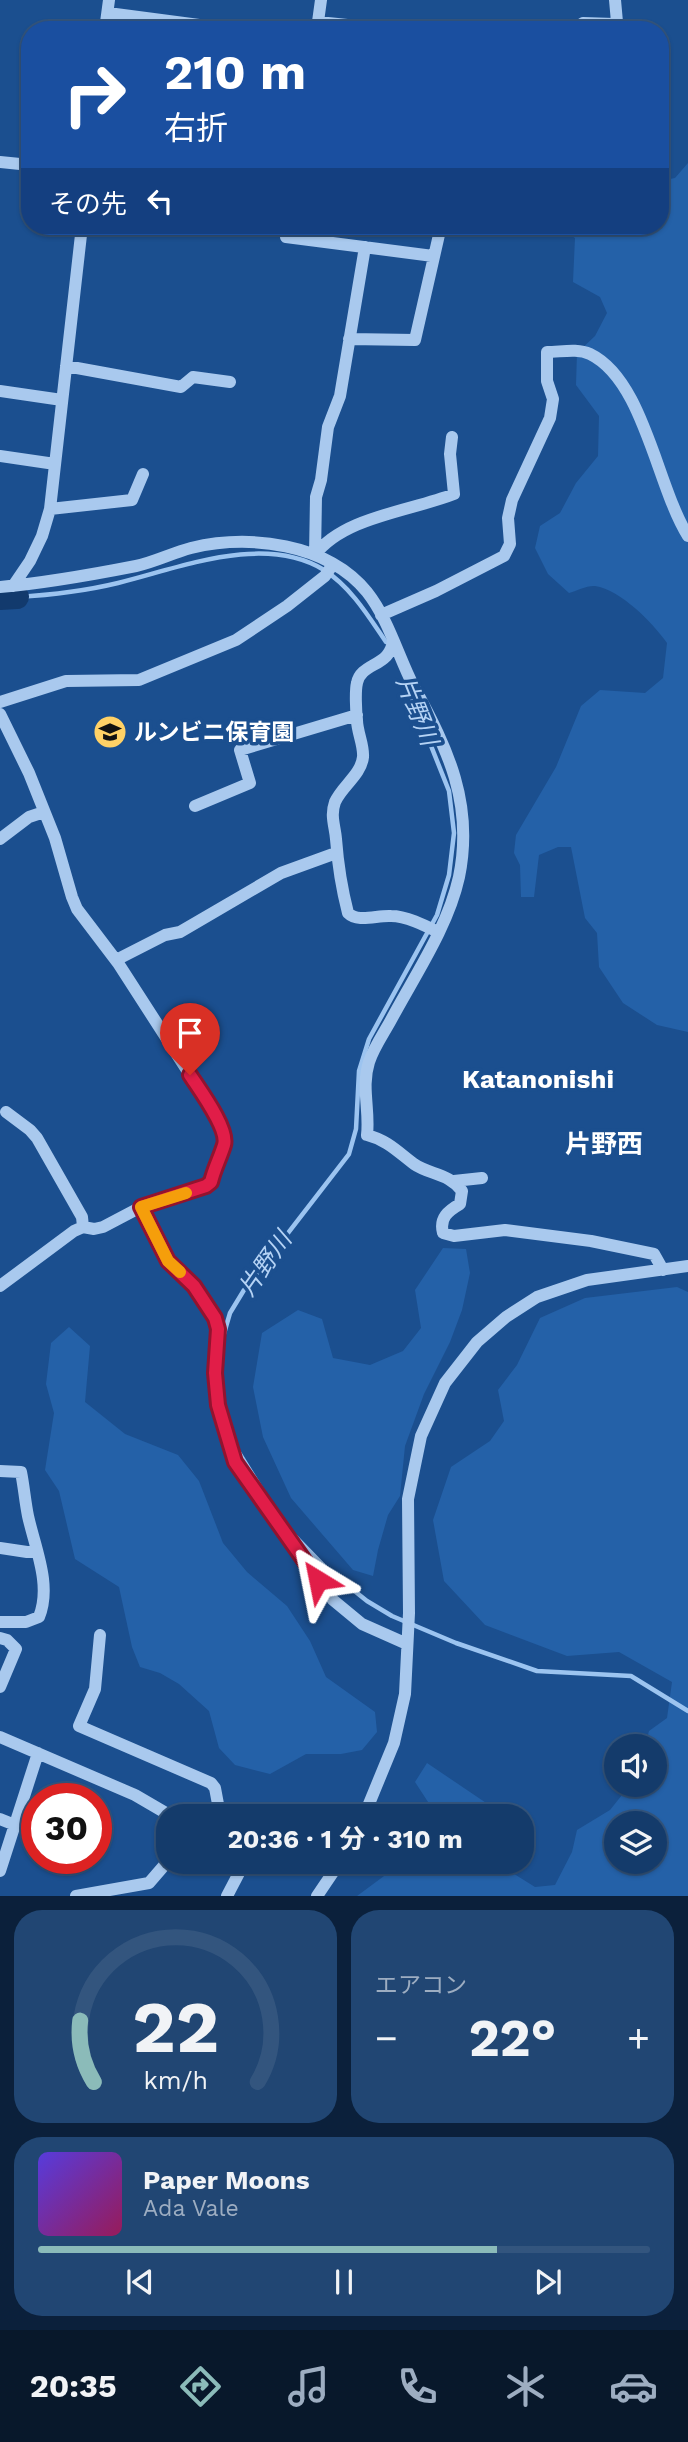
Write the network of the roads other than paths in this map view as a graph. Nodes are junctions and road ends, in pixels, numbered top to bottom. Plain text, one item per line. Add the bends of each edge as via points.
1 (321, 0) edge
2 (615, 0) edge
3 (108, 6) edge
4 (189, 21) edge
5 (318, 21) edge
6 (617, 21) edge
7 (0, 162) edge
8 (21, 164) edge
9 (81, 235) edge
10 (286, 235) edge
11 (439, 235) edge
12 (365, 247) junction
13 (433, 256) junction
14 (349, 339) junction
15 (66, 366) junction
16 (230, 382) dead end
17 (0, 391) edge
18 (62, 400) junction
19 (452, 437) dead end
20 (0, 456) edge
21 (55, 464) junction
22 (143, 474) dead end
23 (50, 509) junction
24 (688, 536) edge
25 (314, 555) junction
26 (329, 569) junction
27 (7, 586) edge
28 (381, 615) junction
29 (393, 640) junction
30 (0, 702) edge
31 (0, 713) edge
32 (357, 715) junction
33 (195, 806) dead end
34 (44, 812) junction
35 (0, 839) edge
36 (336, 853) junction
37 (433, 930) junction
38 (116, 960) junction
39 (6, 1112) dead end
40 (482, 1178) dead end
41 (454, 1181) junction
42 (141, 1207) junction
43 (83, 1227) junction
44 (688, 1266) edge
45 (663, 1270) junction
46 (0, 1286) edge
47 (0, 1471) edge
48 (0, 1548) edge
49 (37, 1550) junction
50 (0, 1622) edge
51 (100, 1634) dead end
52 (407, 1637) junction
53 (0, 1638) edge
54 (0, 1687) edge
55 (0, 1737) edge
56 (38, 1753) junction
57 (218, 1804) edge
58 (369, 1804) edge
59 (156, 1807) edge
60 (0, 1819) edge
61 (15, 1825) junction
62 (0, 1871) edge
63 (156, 1874) edge
64 (238, 1874) edge
65 (332, 1874) edge
66 (76, 1896) edge
67 (227, 1896) edge
68 (317, 1896) edge

1 - 5 street
2 - 6 street
3 - 4 street
7 - 8 street
9 - 15 street
10 - 12 street
11 - 13 street
12 - 13 street
12 - 14 street
13 - 14 street via 415,340
14 - 25 street via 316,497
15 - 16 street via 181,387 192,377
15 - 18 street
17 - 18 street
18 - 21 street
19 - 25 street via 454,494 342,531
20 - 21 street
21 - 23 street
22 - 23 street via 132,500
23 - 27 street via 30,561
24 - 28 street via 638,410 616,378 589,354 547,352 547,381 553,399 550,418 512,500 510,544 504,556
25 - 26 street
25 - 27 street via 274,544 219,543 69,580
26 - 28 street via 354,579
26 - 30 street via 287,606 236,640 139,680 66,681
28 - 29 street
29 - 32 street via 384,659 357,681
29 - 37 street via 440,733 460,794 463,853 453,898
31 - 34 street
32 - 33 street via 240,750 250,783
32 - 36 street via 363,755 334,805
34 - 35 street via 29,817
34 - 38 street via 77,909
36 - 37 street via 352,917 395,916
36 - 38 street via 282,873 180,932
37 - 41 street via 370,1060 364,1088 366,1135
38 - 42 street via 214,1112 225,1144 206,1186
39 - 43 street via 37,1138 82,1217
40 - 41 street
41 - 45 street via 462,1191 460,1204 446,1212 443,1233 454,1236 505,1230 591,1241 654,1254
42 - 43 street via 103,1227
42 - 52 street via 168,1261 194,1286 215,1318 218,1405 235,1462 333,1600 362,1624
43 - 46 street
44 - 45 street
45 - 52 street via 587,1280 537,1297 477,1342 445,1383 421,1436 408,1499
47 - 49 street via 21,1472
48 - 49 street
49 - 50 street via 44,1597 39,1617
51 - 57 street via 95,1689 79,1726 211,1783
52 - 58 street via 405,1695 394,1743
53 - 54 street via 16,1649
55 - 56 street
56 - 59 street
56 - 61 street
60 - 61 street
61 - 62 street
63 - 66 street via 149,1882
64 - 67 street
65 - 68 street

